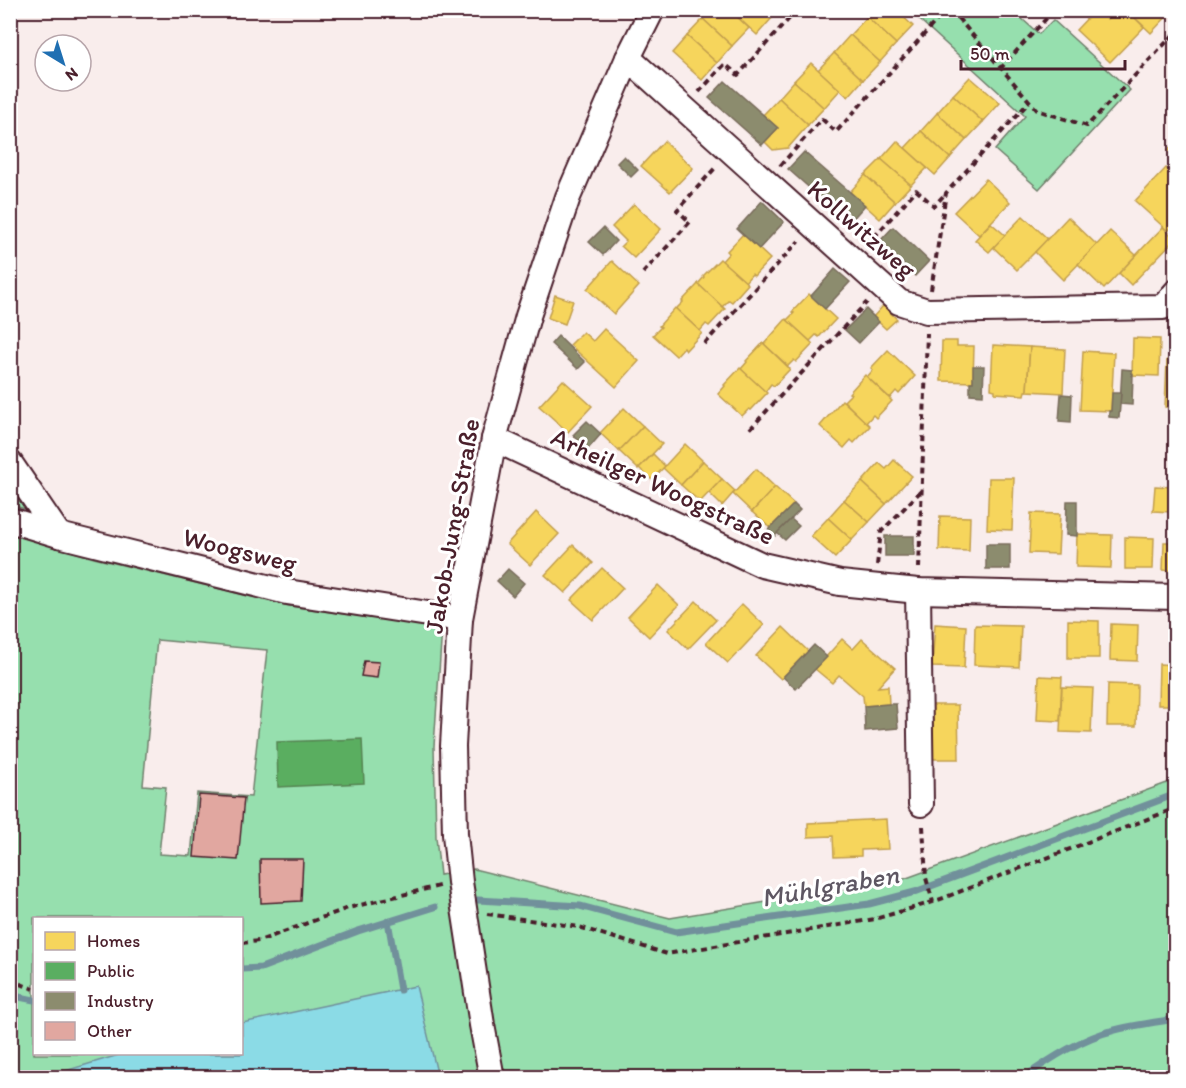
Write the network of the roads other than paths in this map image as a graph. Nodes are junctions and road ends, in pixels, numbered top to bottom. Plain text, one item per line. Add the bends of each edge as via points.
1 (652, 10) edge
2 (628, 58) junction
3 (1176, 292) edge
4 (494, 439) junction
5 (10, 463) edge
6 (10, 520) edge
7 (59, 535) junction
8 (918, 591) junction
9 (1176, 597) edge
10 (460, 619) junction
11 (921, 804) road end
12 (492, 1077) edge

1 - 2 street, Jakob-Jung-Straße
2 - 3 street, Kollwitzweg via 899,302 927,310 1163,307
2 - 4 street, Jakob-Jung-Straße via 568,197 528,316
4 - 8 street, Arheilger Woogstraße via 762,566 840,583
4 - 10 street, Jakob-Jung-Straße
5 - 7 street
6 - 7 street, Woogsweg
7 - 10 street, Woogsweg via 287,592
8 - 9 street, Arheilger Woogstraße
8 - 11 street
10 - 12 street, Jakob-Jung-Straße via 453,746 455,834

